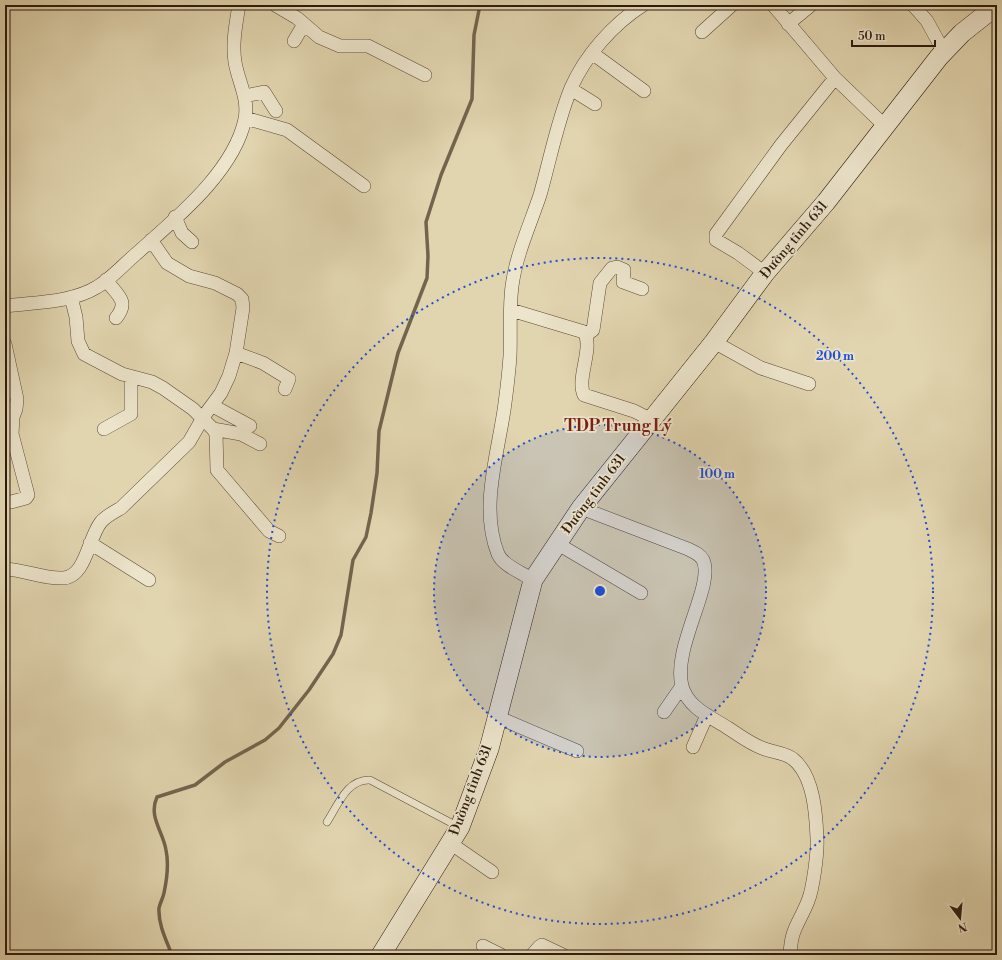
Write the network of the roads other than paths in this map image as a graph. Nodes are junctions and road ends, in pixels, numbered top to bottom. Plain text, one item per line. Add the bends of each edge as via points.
1 (239, 5) edge
2 (276, 5) edge
3 (643, 5) edge
4 (732, 5) edge
5 (773, 5) edge
6 (811, 5) edge
7 (913, 5) edge
8 (989, 9) edge
9 (304, 24) junction
10 (788, 24) junction
11 (702, 32) dead end
12 (294, 41) dead end
13 (944, 52) junction
14 (592, 53) junction
15 (425, 75) dead end
16 (835, 78) junction
17 (571, 88) junction
18 (644, 91) dead end
19 (245, 96) junction
20 (595, 104) dead end
21 (276, 112) dead end
22 (245, 118) junction
23 (885, 126) junction
24 (364, 186) dead end
25 (175, 217) junction
26 (151, 240) junction
27 (192, 242) dead end
28 (765, 274) junction
29 (106, 280) junction
30 (642, 289) dead end
31 (71, 297) junction
32 (5, 306) edge
33 (511, 310) junction
34 (116, 318) dead end
35 (586, 335) junction
36 (714, 342) junction
37 (5, 344) edge
38 (236, 353) junction
39 (131, 377) junction
40 (809, 384) dead end
41 (285, 389) dead end
42 (213, 406) junction
43 (202, 418) junction
44 (652, 420) junction
45 (250, 426) dead end
46 (104, 429) dead end
47 (213, 429) junction
48 (9, 435) edge
49 (260, 444) dead end
50 (11, 502) dead end
51 (581, 508) junction
52 (279, 536) dead end
53 (90, 543) junction
54 (558, 544) junction
55 (5, 569) edge
56 (149, 580) dead end
57 (533, 580) junction
58 (641, 593) dead end
59 (682, 686) junction
60 (664, 712) dead end
61 (707, 715) junction
62 (496, 717) junction
63 (693, 747) dead end
64 (577, 751) dead end
65 (327, 822) dead end
66 (460, 827) junction
67 (450, 843) junction
68 (492, 872) dead end
69 (483, 946) dead end
70 (381, 955) edge
71 (501, 955) edge
72 (532, 955) edge
73 (563, 955) edge
74 (790, 955) edge

1 - 19 street via 234,44 235,64
2 - 9 street
3 - 14 street via 630,13
4 - 11 street
5 - 10 street
6 - 10 street
7 - 13 street via 927,20
8 - 13 main road, Đường tỉnh 631
9 - 12 street
9 - 15 street via 331,43 340,46 368,46
10 - 16 street
13 - 23 main road, Đường tỉnh 631
14 - 17 street
14 - 18 street
16 - 23 street
16 - 28 street via 781,145 716,234 716,240
17 - 20 street
17 - 33 street via 518,259 512,286
19 - 21 street via 264,92
19 - 22 street
22 - 24 street via 287,130
22 - 25 street via 231,153 220,171 208,187
23 - 28 main road, Đường tỉnh 631 via 826,202
25 - 26 street
25 - 27 street via 182,233
26 - 29 street
26 - 38 street via 167,262 178,271 225,287 242,299
28 - 36 main road, Đường tỉnh 631
29 - 31 street via 97,287
29 - 34 street via 122,301 123,309
30 - 35 street via 623,282 624,270 612,268 600,283 593,330
31 - 32 street
31 - 39 street via 78,341 84,354
33 - 35 street via 579,329
33 - 57 street via 510,357 491,490 491,521 493,540 499,556
35 - 44 street via 581,386 584,395 634,411
36 - 40 street via 761,368
36 - 44 main road, Đường tỉnh 631
37 - 48 street via 17,399
38 - 41 street via 263,363 289,379
38 - 42 street via 229,376
39 - 43 street via 152,382 163,388 193,408
39 - 46 street via 131,414
42 - 43 street
42 - 45 street
43 - 47 street
43 - 53 street via 189,442 121,508 101,522
44 - 51 main road, Đường tỉnh 631
47 - 49 street via 241,434
47 - 52 street via 217,442 217,470 269,531
48 - 50 street via 28,495 26,498
51 - 54 main road, Đường tỉnh 631
51 - 59 street via 688,549 703,560 703,584 681,654
53 - 55 street via 80,569 65,578 48,578 21,570
53 - 56 street
54 - 57 main road, Đường tỉnh 631
54 - 58 street
57 - 62 main road, Đường tỉnh 631
59 - 60 street
59 - 61 street via 687,697
61 - 63 street
61 - 74 street via 761,748 793,758 803,770 809,785 817,852 809,900 793,929
62 - 64 street
62 - 66 main road, Đường tỉnh 631 via 488,749
65 - 66 lane via 351,785 359,780 370,780
66 - 67 main road, Đường tỉnh 631
67 - 68 street
67 - 70 main road, Đường tỉnh 631
69 - 71 street
72 - 73 street via 542,945

